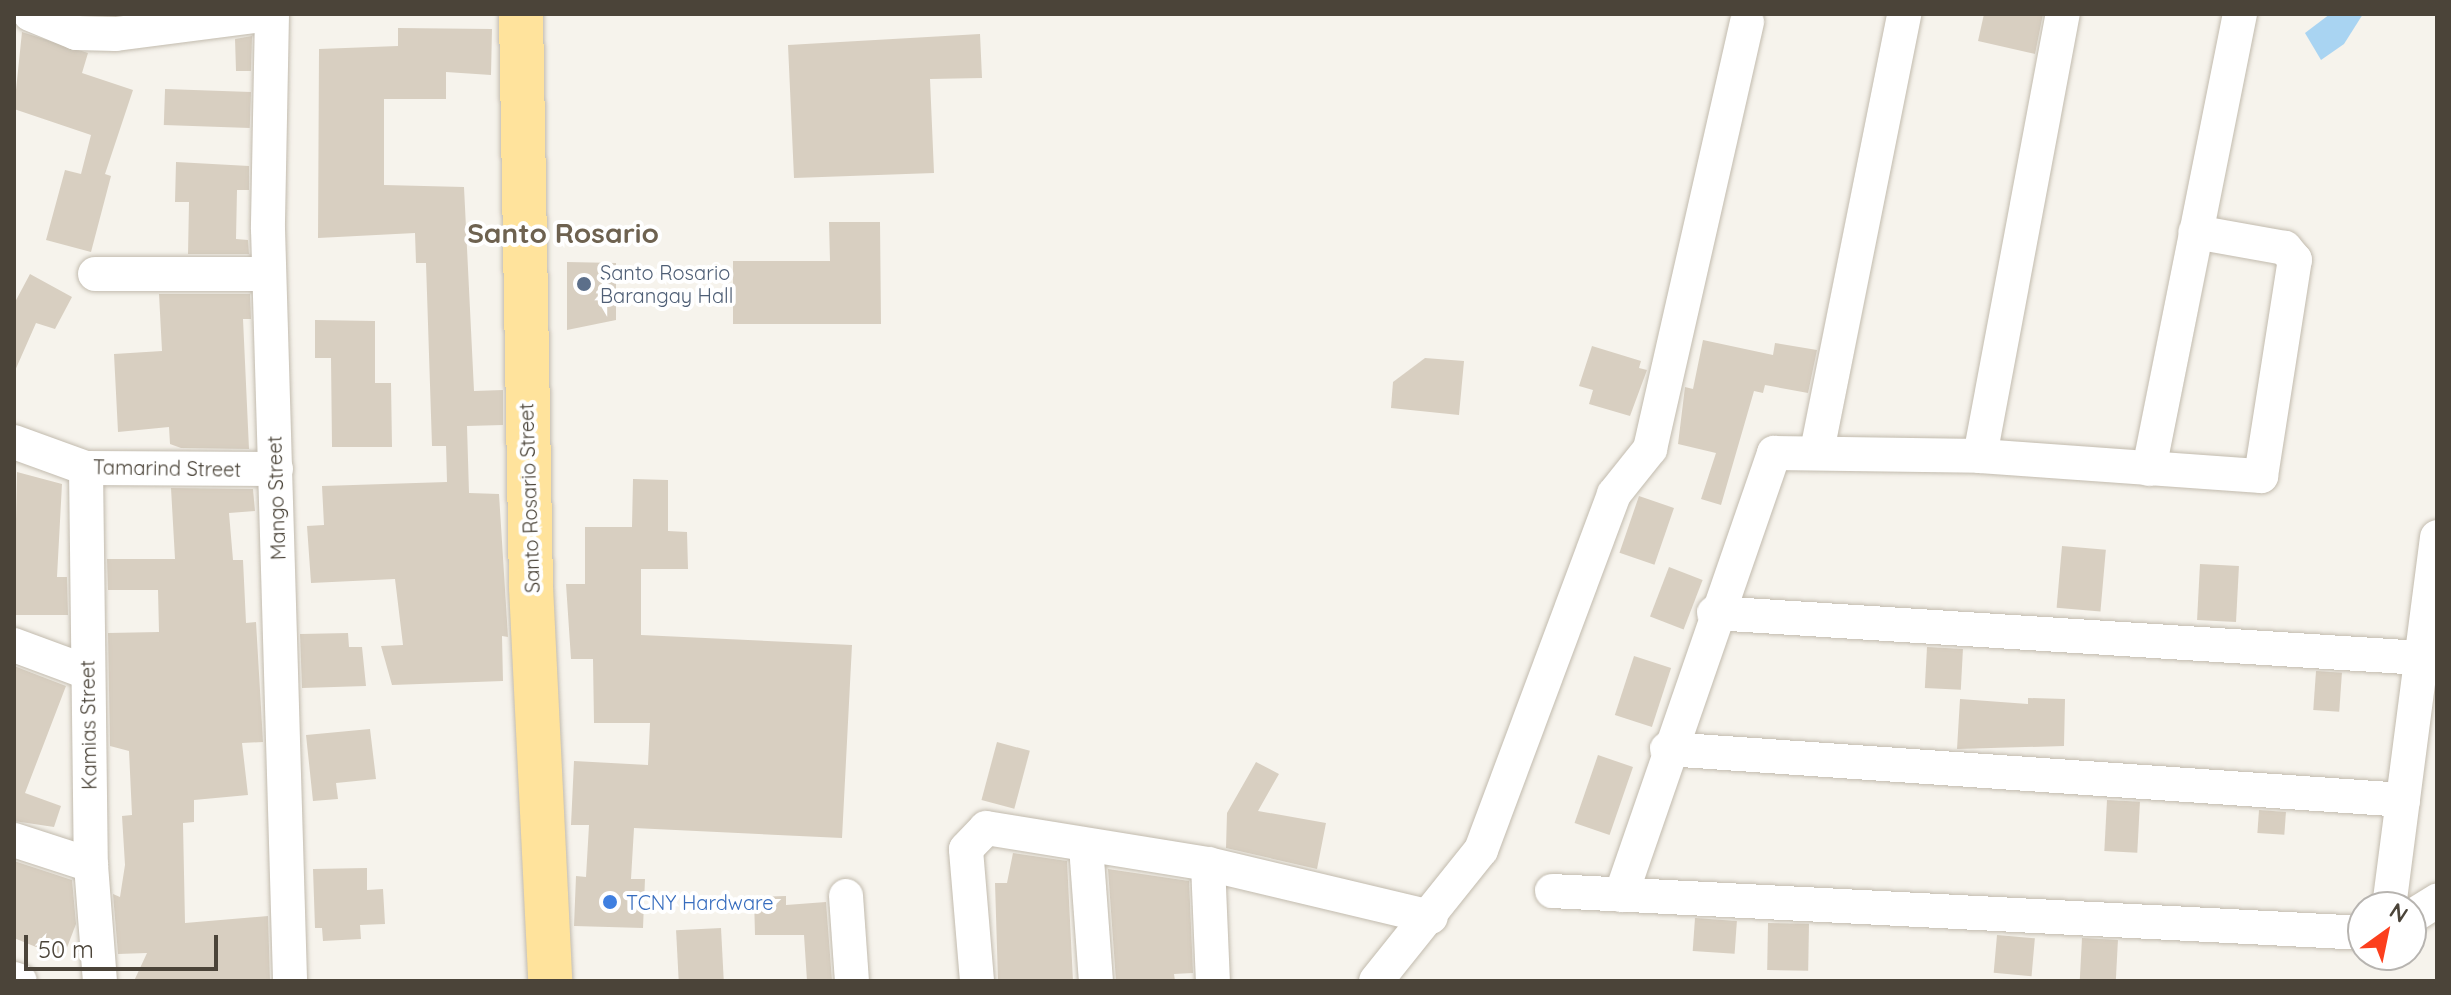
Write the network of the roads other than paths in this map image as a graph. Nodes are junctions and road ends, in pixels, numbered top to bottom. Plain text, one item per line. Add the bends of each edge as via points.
1 (270, 14) edge
2 (521, 14) edge
3 (1904, 14) edge
4 (2063, 14) edge
5 (2240, 14) edge
6 (47, 18) edge
7 (1747, 22) dead end
8 (2195, 232) junction
9 (95, 274) dead end
10 (269, 274) junction
11 (14, 442) edge
12 (1817, 451) junction
13 (1980, 456) junction
14 (86, 468) junction
15 (276, 469) junction
16 (2149, 469) junction
17 (2437, 537) edge
18 (1714, 613) junction
19 (14, 645) edge
20 (2421, 658) junction
21 (87, 672) junction
22 (1667, 749) junction
23 (2403, 800) junction
24 (14, 840) edge
25 (1086, 846) junction
26 (1208, 864) junction
27 (91, 865) junction
28 (1552, 891) dead end
29 (2391, 891) edge
30 (1621, 895) junction
31 (846, 896) dead end
32 (1431, 917) junction
33 (2347, 932) edge
34 (100, 981) edge
35 (290, 981) edge
36 (550, 981) edge
37 (852, 981) edge
38 (977, 981) edge
39 (1096, 981) edge
40 (1213, 981) edge
41 (1376, 981) edge

1 - 6 street via 116,34
1 - 10 street, Mango Street
2 - 36 main road, Santo Rosario Street via 531,587
3 - 12 street
4 - 13 street
5 - 8 street
7 - 32 street via 1650,449 1614,494 1481,850
8 - 16 street
8 - 16 street via 2285,248 2295,260 2266,469 2256,479
9 - 10 street
10 - 15 street, Mango Street
11 - 14 street, Tamarind Street
12 - 13 street
12 - 18 street via 1782,449 1767,461
13 - 16 street
14 - 15 street, Tamarind Street
14 - 21 street, Kamias Street
15 - 35 street, Mango Street
17 - 20 street
18 - 20 street
18 - 22 street
19 - 21 street
20 - 23 street
21 - 27 street, Kamias Street
22 - 23 street
22 - 30 street
23 - 29 street
24 - 27 street
25 - 26 street
25 - 38 street via 986,828 973,835 966,849
25 - 39 street
26 - 32 street
26 - 40 street
27 - 34 street, Kamias Street
28 - 30 street
30 - 33 street
31 - 37 street
32 - 41 street

